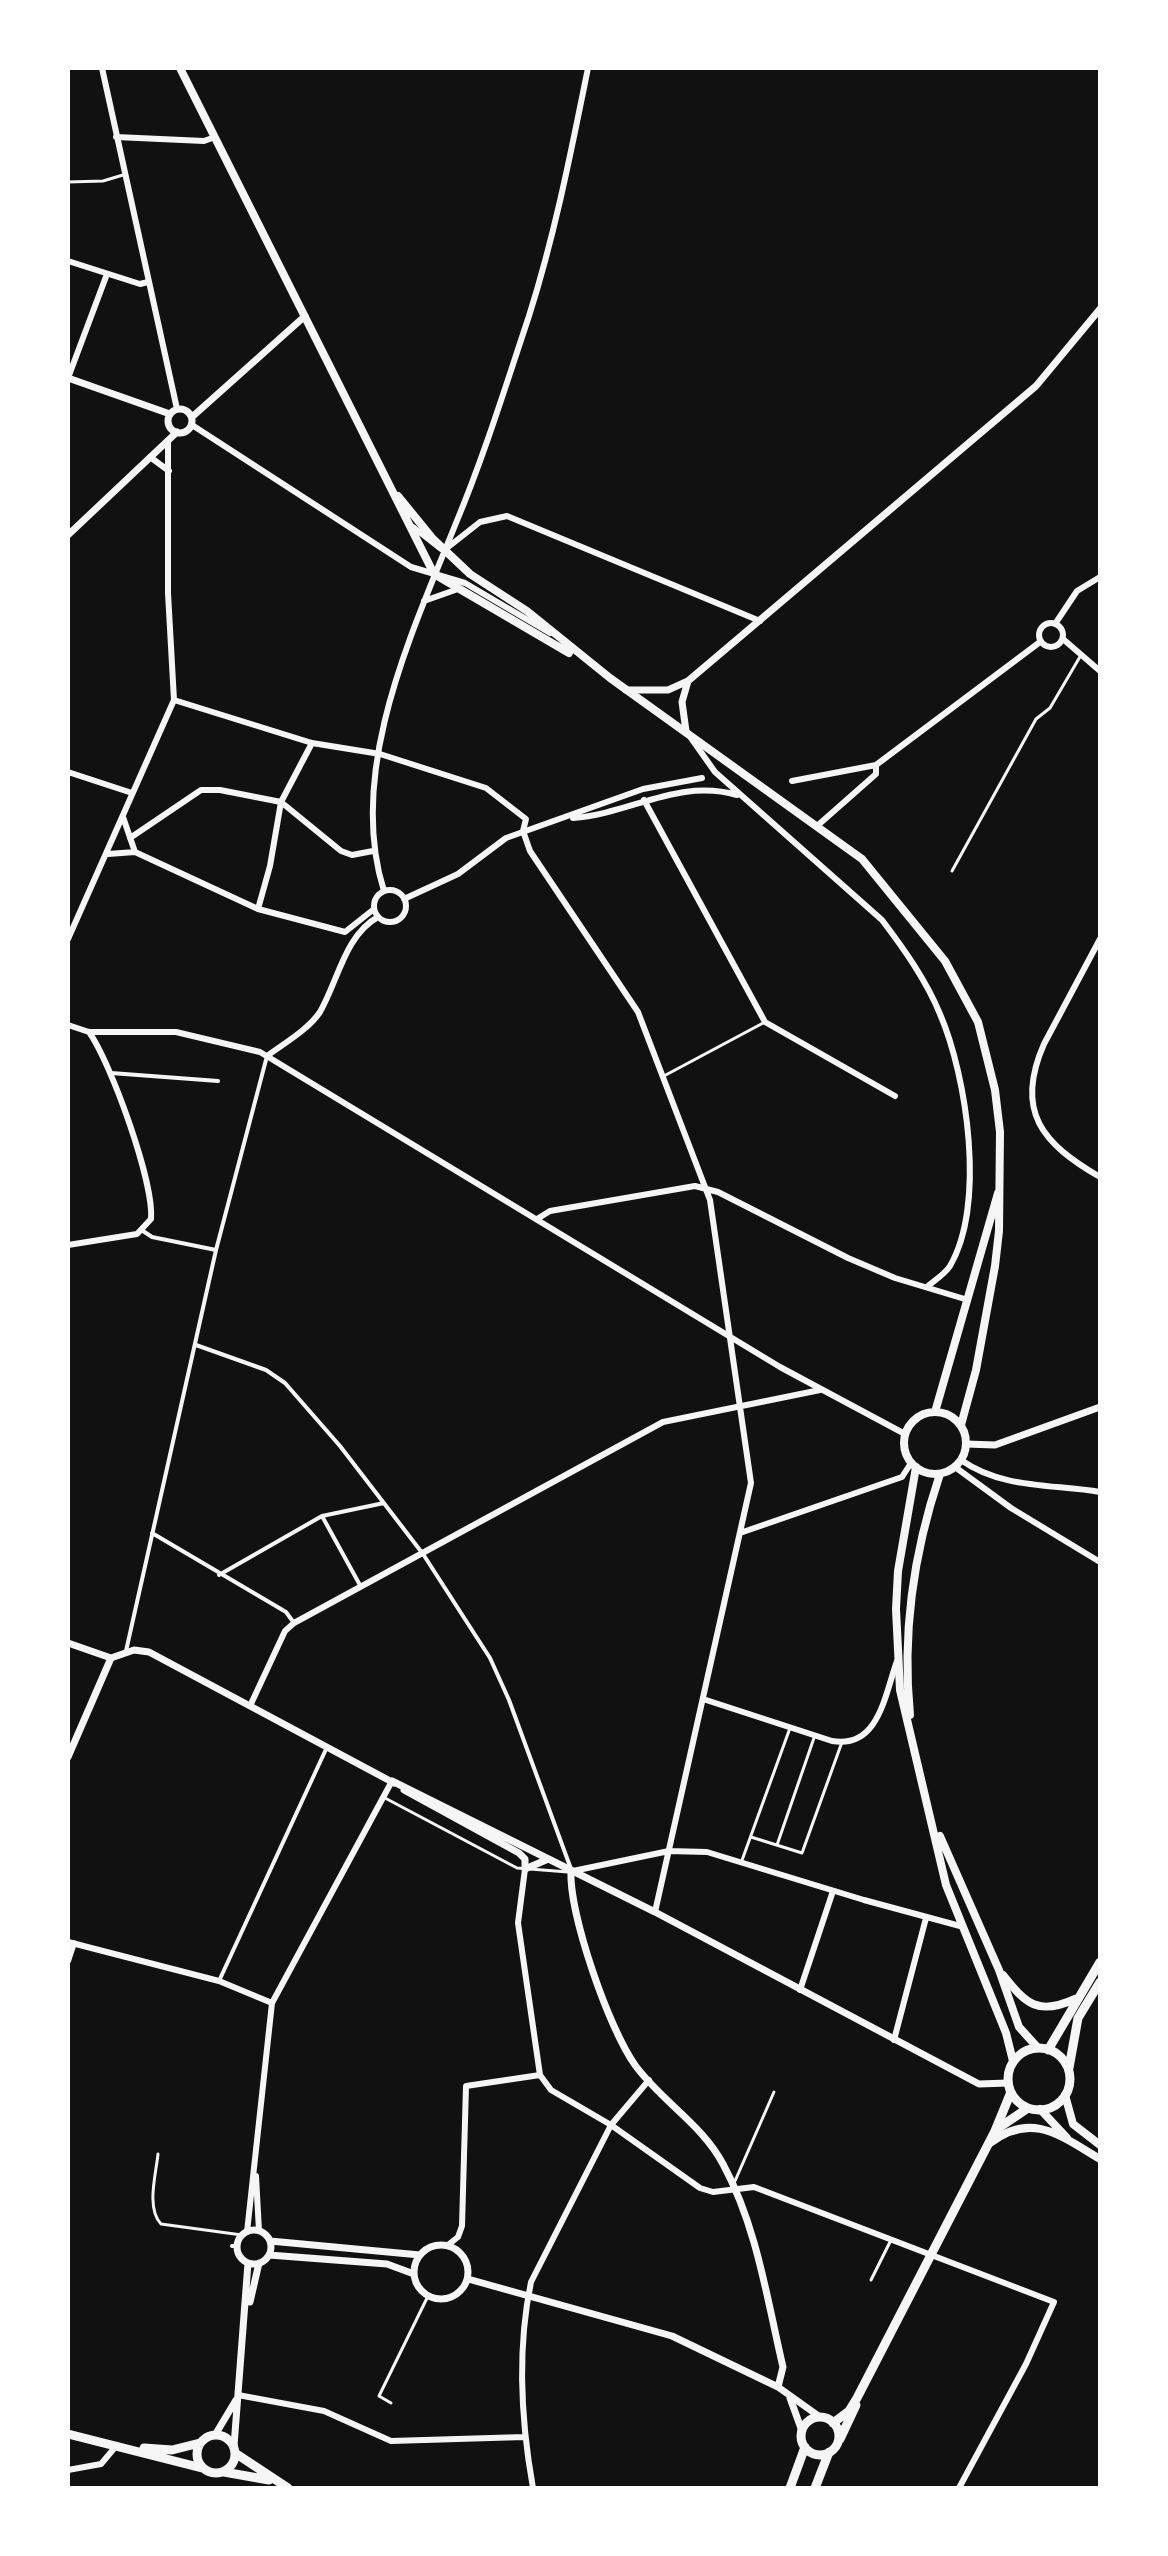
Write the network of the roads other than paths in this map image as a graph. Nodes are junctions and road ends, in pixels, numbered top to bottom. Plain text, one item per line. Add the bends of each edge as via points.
1 (102, 68) edge
2 (180, 68) edge
3 (588, 68) edge
4 (116, 137) junction
5 (215, 137) junction
6 (125, 175) junction
7 (68, 182) edge
8 (68, 261) edge
9 (107, 274) junction
10 (148, 282) junction
11 (1100, 309) edge
12 (305, 316) junction
13 (68, 378) edge
14 (174, 411) junction
15 (192, 421) junction
16 (177, 432) junction
17 (168, 441) junction
18 (150, 457) junction
19 (171, 474) junction
20 (398, 496) junction
21 (408, 522) junction
22 (68, 535) edge
23 (444, 551) junction
24 (434, 574) junction
25 (1100, 577) edge
26 (458, 589) junction
27 (424, 601) junction
28 (760, 621) junction
29 (1055, 624) junction
30 (552, 634) junction
31 (1063, 639) junction
32 (1040, 642) junction
33 (1081, 655) junction
34 (1100, 671) edge
35 (610, 678) junction
36 (688, 681) junction
37 (626, 690) junction
38 (174, 700) junction
39 (686, 731) junction
40 (312, 743) junction
41 (380, 754) junction
42 (876, 765) junction
43 (68, 772) edge
44 (702, 778) dead end
45 (792, 781) dead end
46 (132, 793) junction
47 (740, 796) junction
48 (644, 800) junction
49 (281, 802) junction
50 (123, 815) junction
51 (564, 819) junction
52 (817, 826) junction
53 (523, 831) junction
54 (130, 838) junction
55 (373, 851) junction
56 (135, 852) junction
57 (108, 854) junction
58 (952, 871) dead end
59 (384, 891) junction
60 (404, 899) junction
61 (258, 909) junction
62 (374, 909) junction
63 (378, 917) junction
64 (70, 928) edge
65 (345, 932) junction
66 (68, 939) edge
67 (1100, 939) edge
68 (351, 946) junction
69 (765, 1022) junction
70 (68, 1025) edge
71 (89, 1032) junction
72 (267, 1056) junction
73 (111, 1073) junction
74 (662, 1077) junction
75 (218, 1081) dead end
76 (248, 1083) dead end
77 (258, 1084) junction
78 (895, 1096) dead end
79 (1100, 1177) edge
80 (1001, 1181) junction
81 (706, 1188) junction
82 (537, 1219) junction
83 (143, 1231) junction
84 (68, 1245) edge
85 (216, 1250) junction
86 (928, 1286) junction
87 (969, 1300) junction
88 (731, 1337) junction
89 (196, 1345) junction
90 (822, 1390) junction
91 (1100, 1407) edge
92 (741, 1408) junction
93 (935, 1412) junction
94 (961, 1425) junction
95 (905, 1434) junction
96 (966, 1444) junction
97 (958, 1464) junction
98 (913, 1465) junction
99 (940, 1474) junction
100 (1100, 1492) edge
101 (384, 1503) junction
102 (322, 1516) junction
103 (152, 1533) junction
104 (740, 1533) junction
105 (423, 1554) junction
106 (1100, 1562) edge
107 (219, 1575) junction
108 (361, 1587) junction
109 (294, 1623) junction
110 (68, 1643) edge
111 (126, 1651) junction
112 (111, 1658) junction
113 (897, 1660) junction
114 (703, 1699) junction
115 (250, 1706) junction
116 (790, 1728) junction
117 (815, 1735) junction
118 (842, 1742) junction
119 (327, 1747) junction
120 (68, 1757) edge
121 (914, 1760) junction
122 (392, 1781) junction
123 (383, 1797) junction
124 (928, 1809) junction
125 (751, 1837) junction
126 (777, 1845) junction
127 (669, 1851) junction
128 (546, 1860) junction
129 (741, 1863) junction
130 (525, 1869) junction
131 (571, 1871) junction
132 (833, 1891) junction
133 (655, 1912) junction
134 (926, 1918) junction
135 (960, 1926) junction
136 (71, 1942) edge
137 (68, 1961) edge
138 (1100, 1962) edge
139 (999, 1970) junction
140 (219, 1981) junction
141 (1100, 1982) edge
142 (800, 1990) junction
143 (1075, 1999) junction
144 (272, 2003) junction
145 (894, 2040) junction
146 (1043, 2049) junction
147 (1013, 2061) junction
148 (1069, 2072) junction
149 (540, 2075) junction
150 (649, 2080) junction
151 (1009, 2088) junction
152 (774, 2092) dead end
153 (1065, 2095) junction
154 (1028, 2108) junction
155 (1040, 2109) junction
156 (611, 2125) junction
157 (995, 2131) junction
158 (1069, 2141) junction
159 (1100, 2145) edge
160 (987, 2146) junction
161 (158, 2154) dead end
162 (1100, 2159) edge
163 (256, 2164) junction
164 (733, 2188) junction
165 (259, 2231) junction
166 (245, 2233) junction
167 (891, 2238) junction
168 (270, 2241) junction
169 (448, 2245) junction
170 (930, 2252) junction
171 (269, 2255) junction
172 (420, 2255) junction
173 (248, 2263) junction
174 (259, 2263) junction
175 (414, 2274) junction
176 (468, 2279) junction
177 (871, 2280) dead end
178 (528, 2295) junction
179 (428, 2296) junction
180 (245, 2324) junction
181 (778, 2387) junction
182 (238, 2395) junction
183 (790, 2398) junction
184 (857, 2398) junction
185 (391, 2403) dead end
186 (820, 2417) junction
187 (833, 2423) junction
188 (802, 2431) junction
189 (68, 2434) edge
190 (215, 2435) junction
191 (524, 2437) junction
192 (838, 2442) junction
193 (200, 2443) junction
194 (117, 2445) junction
195 (805, 2447) junction
196 (235, 2449) junction
197 (829, 2452) junction
198 (202, 2468) junction
199 (68, 2470) edge
200 (224, 2472) junction
201 (273, 2481) junction
202 (288, 2488) edge
203 (533, 2488) edge
204 (790, 2488) edge
205 (815, 2488) edge
206 (959, 2488) edge

1 - 4 street
2 - 5 main road
3 - 23 street via 555,234
4 - 5 street
4 - 6 street
5 - 12 main road
6 - 7 lane
6 - 10 street
8 - 9 street
9 - 10 street
9 - 13 street
10 - 14 street
11 - 28 street via 1036,386
12 - 15 street
12 - 20 main road
13 - 14 street
14 - 15 street via 184,409
14 - 16 street via 169,425
15 - 16 street via 184,432
15 - 24 street via 411,567
16 - 17 street
17 - 18 street
17 - 19 street
18 - 19 street
18 - 22 street
19 - 38 street via 168,593
20 - 21 main road
20 - 23 main road
21 - 23 street
21 - 24 main road
23 - 24 street
23 - 28 street via 480,522 507,516
23 - 30 main road
24 - 26 main road
24 - 27 street
24 - 30 street via 465,583
25 - 29 street via 1077,591
26 - 27 street
26 - 35 main road
27 - 41 street via 398,674
28 - 36 street
29 - 31 street
29 - 32 street via 1042,627
30 - 35 main road
31 - 32 street via 1055,648
31 - 33 street
32 - 42 street
33 - 34 street
33 - 58 lane via 1050,708 1036,719
35 - 37 main road
36 - 37 street via 668,690
36 - 39 street via 682,702
37 - 39 main road
38 - 40 street
38 - 46 street
39 - 47 street
39 - 52 main road
40 - 41 street
40 - 49 street
41 - 53 street via 486,788 526,819
41 - 55 street
42 - 45 street
42 - 52 street via 876,774
43 - 46 street
44 - 51 street via 643,789
46 - 50 street
47 - 48 street via 702,788
47 - 86 street via 882,920 941,1014 967,1113 968,1190 951,1265
48 - 51 street via 599,815
48 - 69 street
49 - 54 street via 201,790
49 - 55 street via 341,851
49 - 61 street
50 - 54 street
50 - 57 street
51 - 53 street
52 - 80 main road via 885,883 939,951 971,1007 995,1090
53 - 60 street via 458,874
53 - 74 street via 530,851 633,1003
54 - 56 street
55 - 59 street
56 - 57 street
56 - 61 street
57 - 64 street
59 - 60 street via 398,892
59 - 62 street
60 - 63 street via 406,908 398,920
61 - 65 street
62 - 63 street
62 - 65 street
63 - 68 street via 363,927
64 - 66 street
65 - 68 street
67 - 79 street via 1037,1060 1032,1093 1036,1117 1052,1146
68 - 72 street via 318,1015
69 - 74 lane
69 - 78 street
70 - 71 street
71 - 72 street via 176,1032
71 - 73 street
72 - 77 street
72 - 82 street
73 - 75 street
73 - 83 street via 151,1204 151,1219
74 - 81 street
76 - 77 street
77 - 85 street
80 - 87 main road
80 - 94 main road via 995,1266
81 - 82 street via 685,1186 550,1211
81 - 86 street via 848,1258
81 - 88 street
82 - 88 street
83 - 84 street
83 - 85 street
85 - 89 street
86 - 87 street
87 - 93 main road
88 - 90 street
88 - 92 street
89 - 101 street via 266,1370 285,1383
89 - 103 street
90 - 92 street
90 - 95 street
91 - 96 street via 995,1445
92 - 104 street via 751,1483
92 - 105 street via 663,1422
93 - 94 main road
93 - 95 main road via 917,1418
94 - 96 main road
95 - 98 main road via 906,1454
96 - 97 main road
97 - 99 main road
97 - 100 street via 1012,1482
97 - 106 street via 1020,1514
98 - 99 main road
98 - 104 street via 902,1477
98 - 113 main road via 898,1571
99 - 121 main road via 928,1510 909,1619 906,1679
101 - 102 street
101 - 105 street
102 - 107 street
102 - 108 street
103 - 107 street
103 - 111 street
104 - 114 street
105 - 108 street
105 - 131 street via 490,1658
107 - 109 street via 286,1612
108 - 109 street
109 - 115 street via 285,1631
110 - 112 street
111 - 112 street
111 - 115 street via 149,1652
112 - 120 street
113 - 118 street via 875,1722 856,1740
113 - 121 main road
114 - 116 street
114 - 127 street
115 - 119 street
116 - 117 street
116 - 125 lane
117 - 118 street
117 - 126 lane
118 - 126 lane via 802,1853
119 - 122 street
119 - 140 street
121 - 124 main road
122 - 123 street
122 - 128 street
122 - 130 street via 519,1853
123 - 130 lane
123 - 144 street
124 - 135 main road
124 - 139 main road
125 - 126 lane
125 - 129 lane
127 - 129 street via 707,1852
127 - 131 street
127 - 133 street
128 - 130 street
128 - 131 street
129 - 132 street
130 - 131 lane
130 - 149 street via 518,1923
131 - 133 street
131 - 150 street via 571,1898 608,2010 634,2065
132 - 134 street
132 - 142 street
133 - 142 street
134 - 135 street
134 - 145 street
135 - 147 main road
136 - 137 street
136 - 140 street
138 - 143 main road
139 - 143 main road via 1031,2004 1051,2008
139 - 146 main road via 1019,2027
140 - 144 street
141 - 148 main road via 1078,2018
142 - 145 street
143 - 146 main road
144 - 163 street
145 - 151 street via 979,2084
146 - 147 main road via 1026,2051
146 - 148 main road via 1061,2058
147 - 151 main road
148 - 153 main road
149 - 156 street via 551,2090
149 - 169 street via 466,2086 462,2226
150 - 156 street
150 - 164 street via 703,2133
151 - 154 main road
151 - 157 main road
152 - 164 lane
153 - 155 main road
153 - 159 main road via 1073,2124
154 - 155 main road
154 - 157 main road
155 - 158 main road
156 - 164 street via 700,2188
156 - 178 street
157 - 160 main road
158 - 160 main road via 1023,2126
158 - 162 main road
160 - 170 main road
161 - 166 lane via 153,2203 157,2220 167,2226
163 - 165 street
163 - 166 street
164 - 167 street via 749,2187
164 - 181 street via 749,2221 783,2367
165 - 166 street
165 - 168 street
166 - 173 street via 234,2246
167 - 170 street
167 - 177 lane
168 - 171 street
168 - 172 street
169 - 172 street via 433,2245
169 - 176 street via 465,2258
170 - 184 main road
170 - 206 street via 1054,2302
171 - 174 street
171 - 175 street via 387,2264
172 - 175 street
173 - 174 street
173 - 180 street
174 - 180 street
175 - 179 street
176 - 178 street
176 - 179 street via 450,2298
178 - 181 street via 672,2336
178 - 191 street
179 - 185 lane via 379,2396
180 - 182 street
181 - 183 street
182 - 190 street
182 - 191 street via 324,2411 391,2441
182 - 196 street
183 - 186 street
183 - 188 street
184 - 187 main road
184 - 192 main road
186 - 187 main road
186 - 188 main road
187 - 192 main road
188 - 195 main road
189 - 194 main road
190 - 193 main road
190 - 196 main road
191 - 203 street
192 - 197 main road
193 - 194 main road via 172,2450
193 - 198 main road via 197,2459
194 - 198 main road
194 - 199 street via 101,2464
195 - 197 main road via 813,2454
195 - 204 main road
196 - 200 main road via 232,2466
196 - 201 main road
197 - 205 main road
198 - 200 main road
200 - 201 main road
201 - 202 main road

